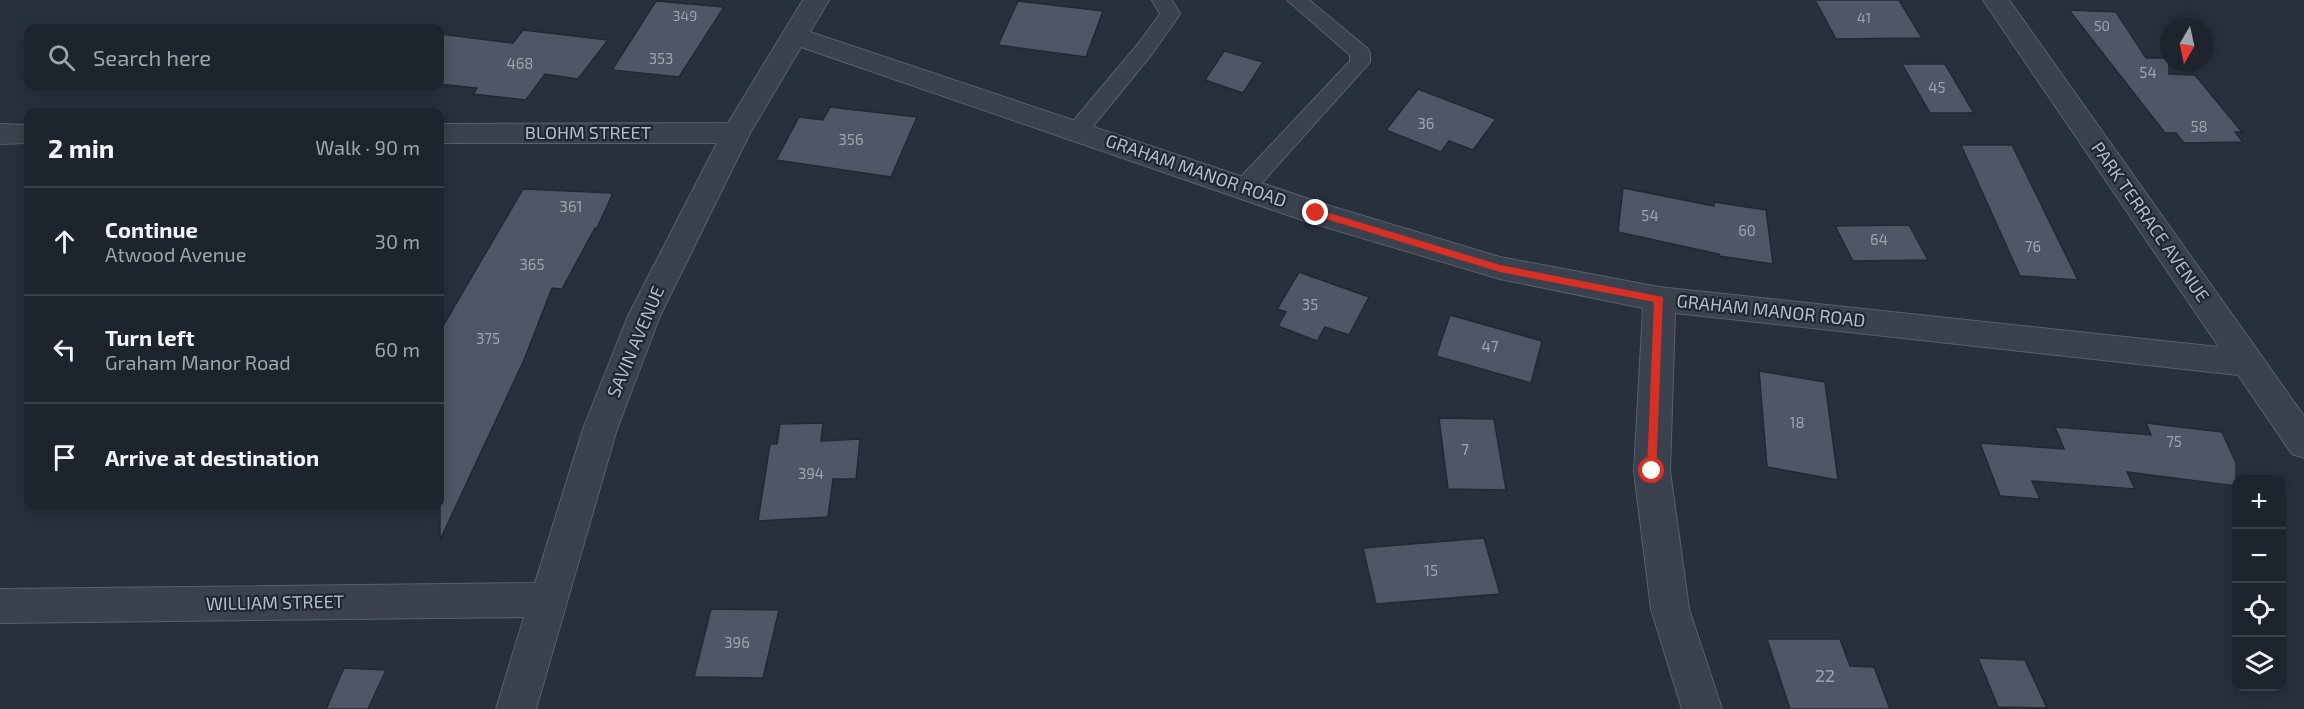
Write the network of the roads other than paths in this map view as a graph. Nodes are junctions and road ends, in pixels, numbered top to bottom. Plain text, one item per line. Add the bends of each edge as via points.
1 (816, 0) edge
2 (1162, 0) edge
3 (1297, 0) edge
4 (1996, 0) edge
5 (794, 35) junction
6 (1077, 131) junction
7 (444, 133) edge
8 (736, 133) junction
9 (0, 134) edge
10 (24, 134) edge
11 (1244, 188) junction
12 (1659, 299) junction
13 (2247, 363) junction
14 (2304, 444) edge
15 (550, 600) junction
16 (0, 606) edge
17 (516, 709) edge
18 (1702, 709) edge

1 - 5 street, SAVIN AVENUE
2 - 6 lane via 1170,14
3 - 11 lane via 1360,53 1360,62
4 - 13 street, PARK TERRACE AVENUE
5 - 6 street, GRAHAM MANOR ROAD
5 - 8 street, SAVIN AVENUE
6 - 11 street, GRAHAM MANOR ROAD
7 - 8 street, BLOHM STREET
8 - 15 street, SAVIN AVENUE via 644,316 600,429
9 - 10 street
11 - 12 street, GRAHAM MANOR ROAD via 1500,268
12 - 13 street, GRAHAM MANOR ROAD
12 - 18 street via 1652,471 1670,609
13 - 14 street, PARK TERRACE AVENUE
15 - 16 street, WILLIAM STREET
15 - 17 street, SAVIN AVENUE

